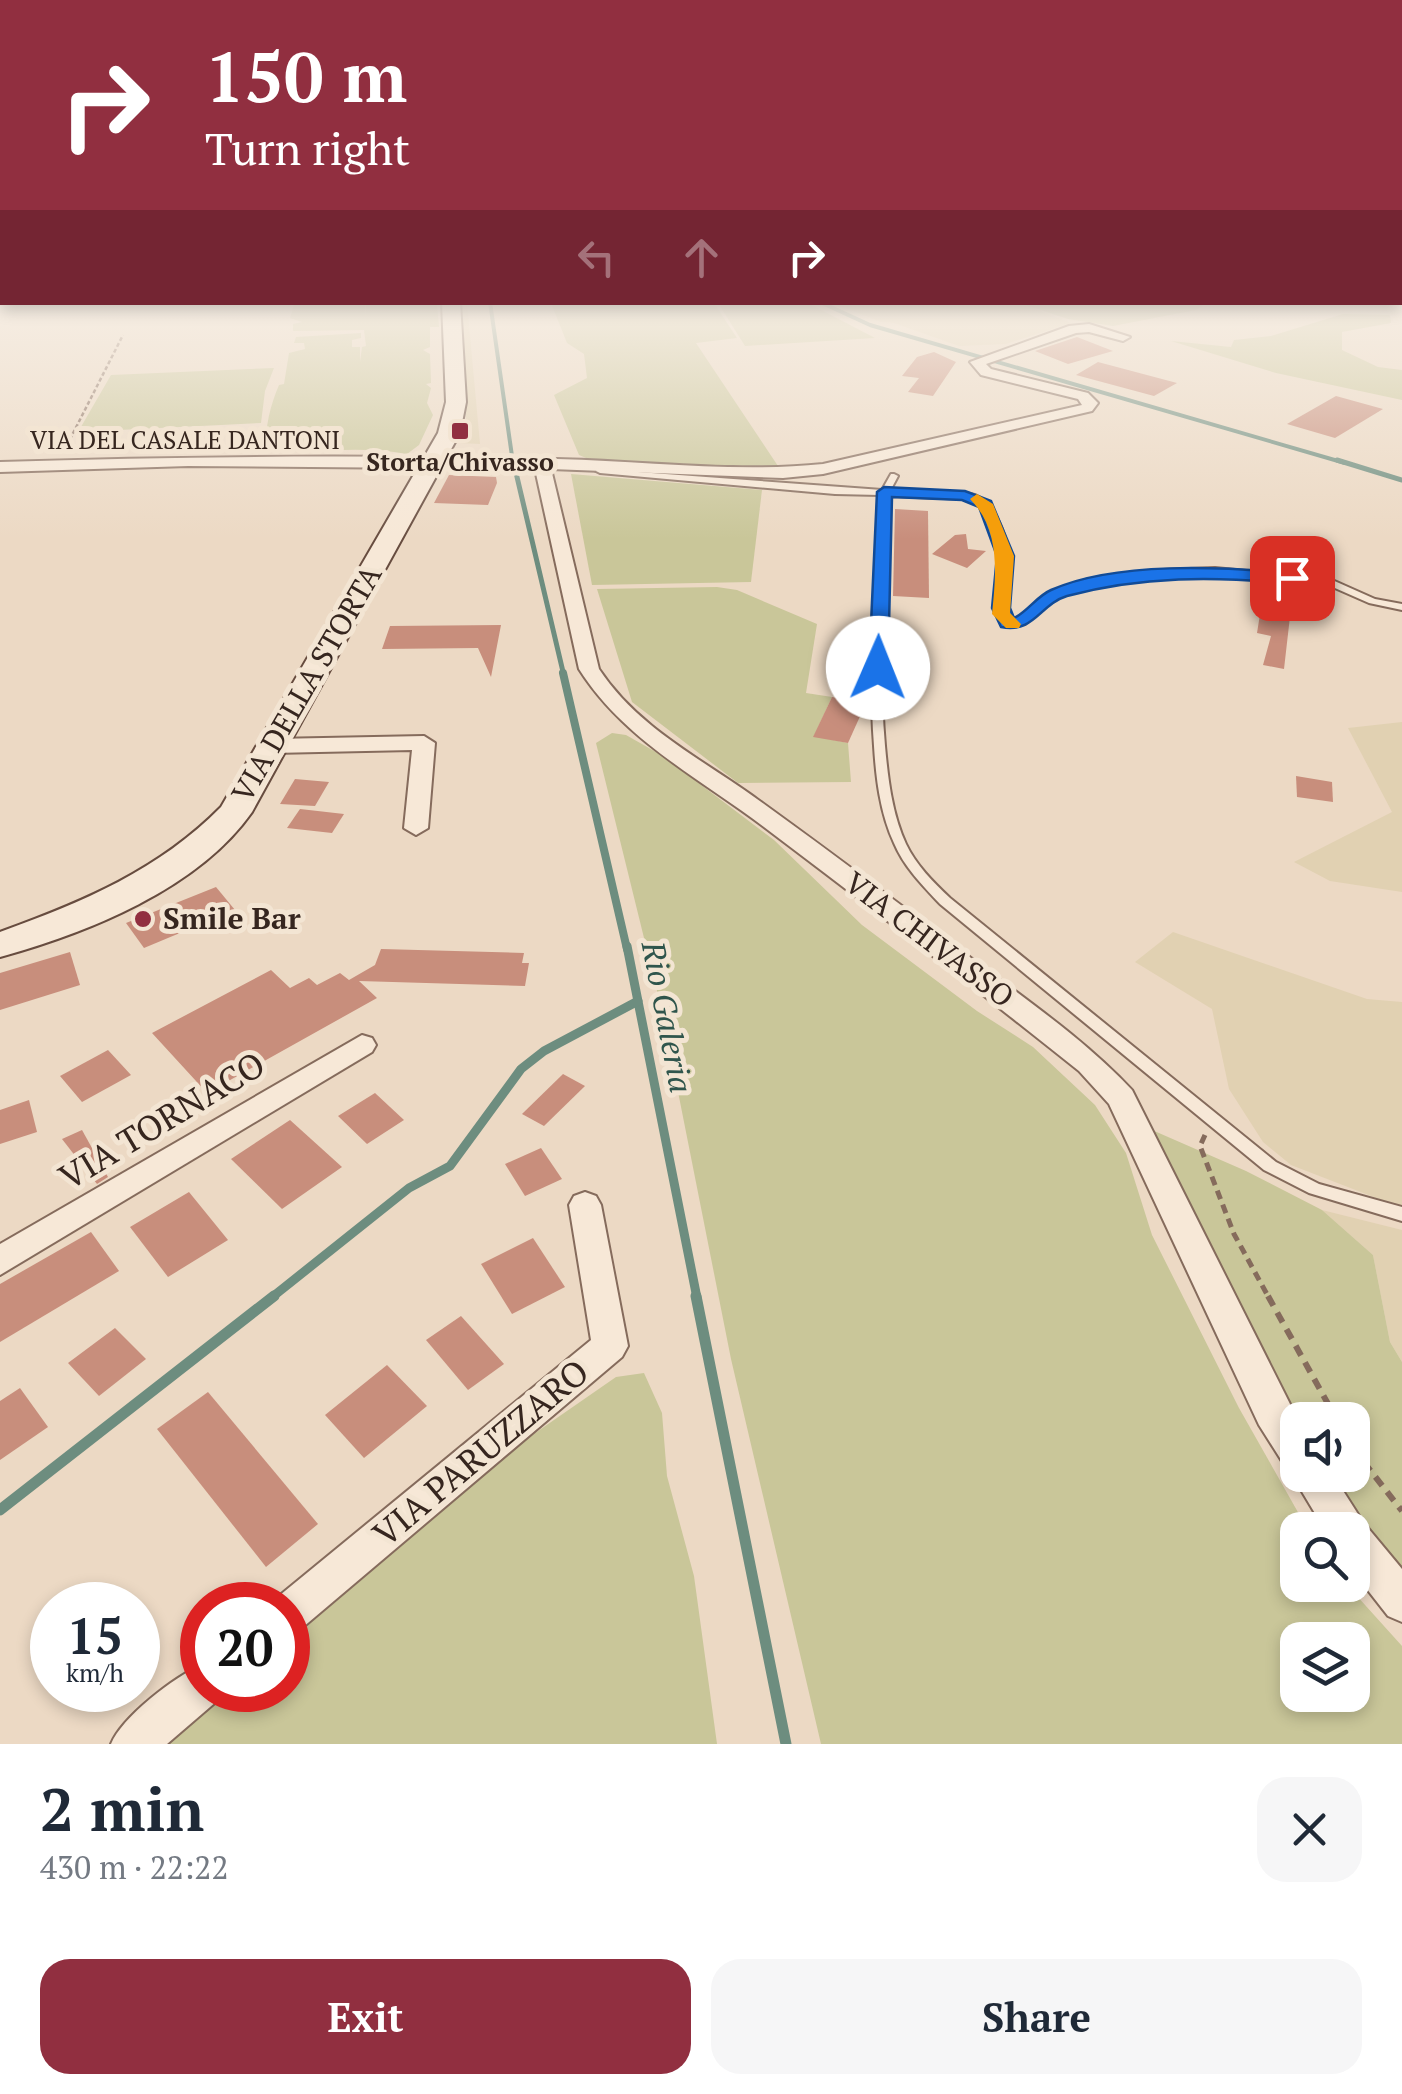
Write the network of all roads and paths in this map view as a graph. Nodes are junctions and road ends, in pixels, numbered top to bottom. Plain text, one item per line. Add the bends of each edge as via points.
1 (101, 376) edge
2 (455, 376) edge
3 (1009, 376) edge
4 (57, 464) junction
5 (430, 464) junction
6 (532, 464) junction
7 (0, 467) edge
8 (894, 476) dead end
9 (884, 492) junction
10 (1402, 607) edge
11 (274, 746) junction
12 (416, 828) dead end
13 (0, 945) edge
14 (362, 1045) dead end
15 (1212, 1121) junction
16 (585, 1205) dead end
17 (1402, 1214) edge
18 (0, 1262) edge
19 (1328, 1402) edge
20 (1280, 1426) edge
21 (1370, 1474) edge
22 (1402, 1511) edge
23 (1370, 1560) edge
24 (310, 1596) edge
25 (1402, 1602) edge
26 (180, 1704) edge
27 (133, 1744) edge

1 - 4 path
2 - 5 main road, VIA DELLA STORTA via 449,433
3 - 6 street via 1069,391 1091,405 810,471
4 - 5 street, VIA DEL CASALE DANTONI
4 - 7 street, VIA DEL CASALE DANTONI
5 - 6 street
5 - 11 main road, VIA DELLA STORTA
6 - 9 lane
6 - 20 street, VIA CHIVASSO via 589,669 604,694 1089,1062 1122,1098
8 - 9 lane
9 - 10 lane via 965,496 985,504 1006,556 1001,608 1007,624 1022,622 1054,594 1163,573 1330,582
9 - 15 lane via 878,700 884,779 898,839 946,901
11 - 12 street via 424,743
11 - 13 main road, VIA DELLA STORTA via 236,812 185,860 123,898
14 - 18 street, VIA TORNACO
15 - 17 lane via 1290,1177
15 - 19 path via 1200,1146 1234,1234
16 - 24 street, VIA PARUZZARO via 610,1346
21 - 22 path
23 - 25 street
26 - 27 street

